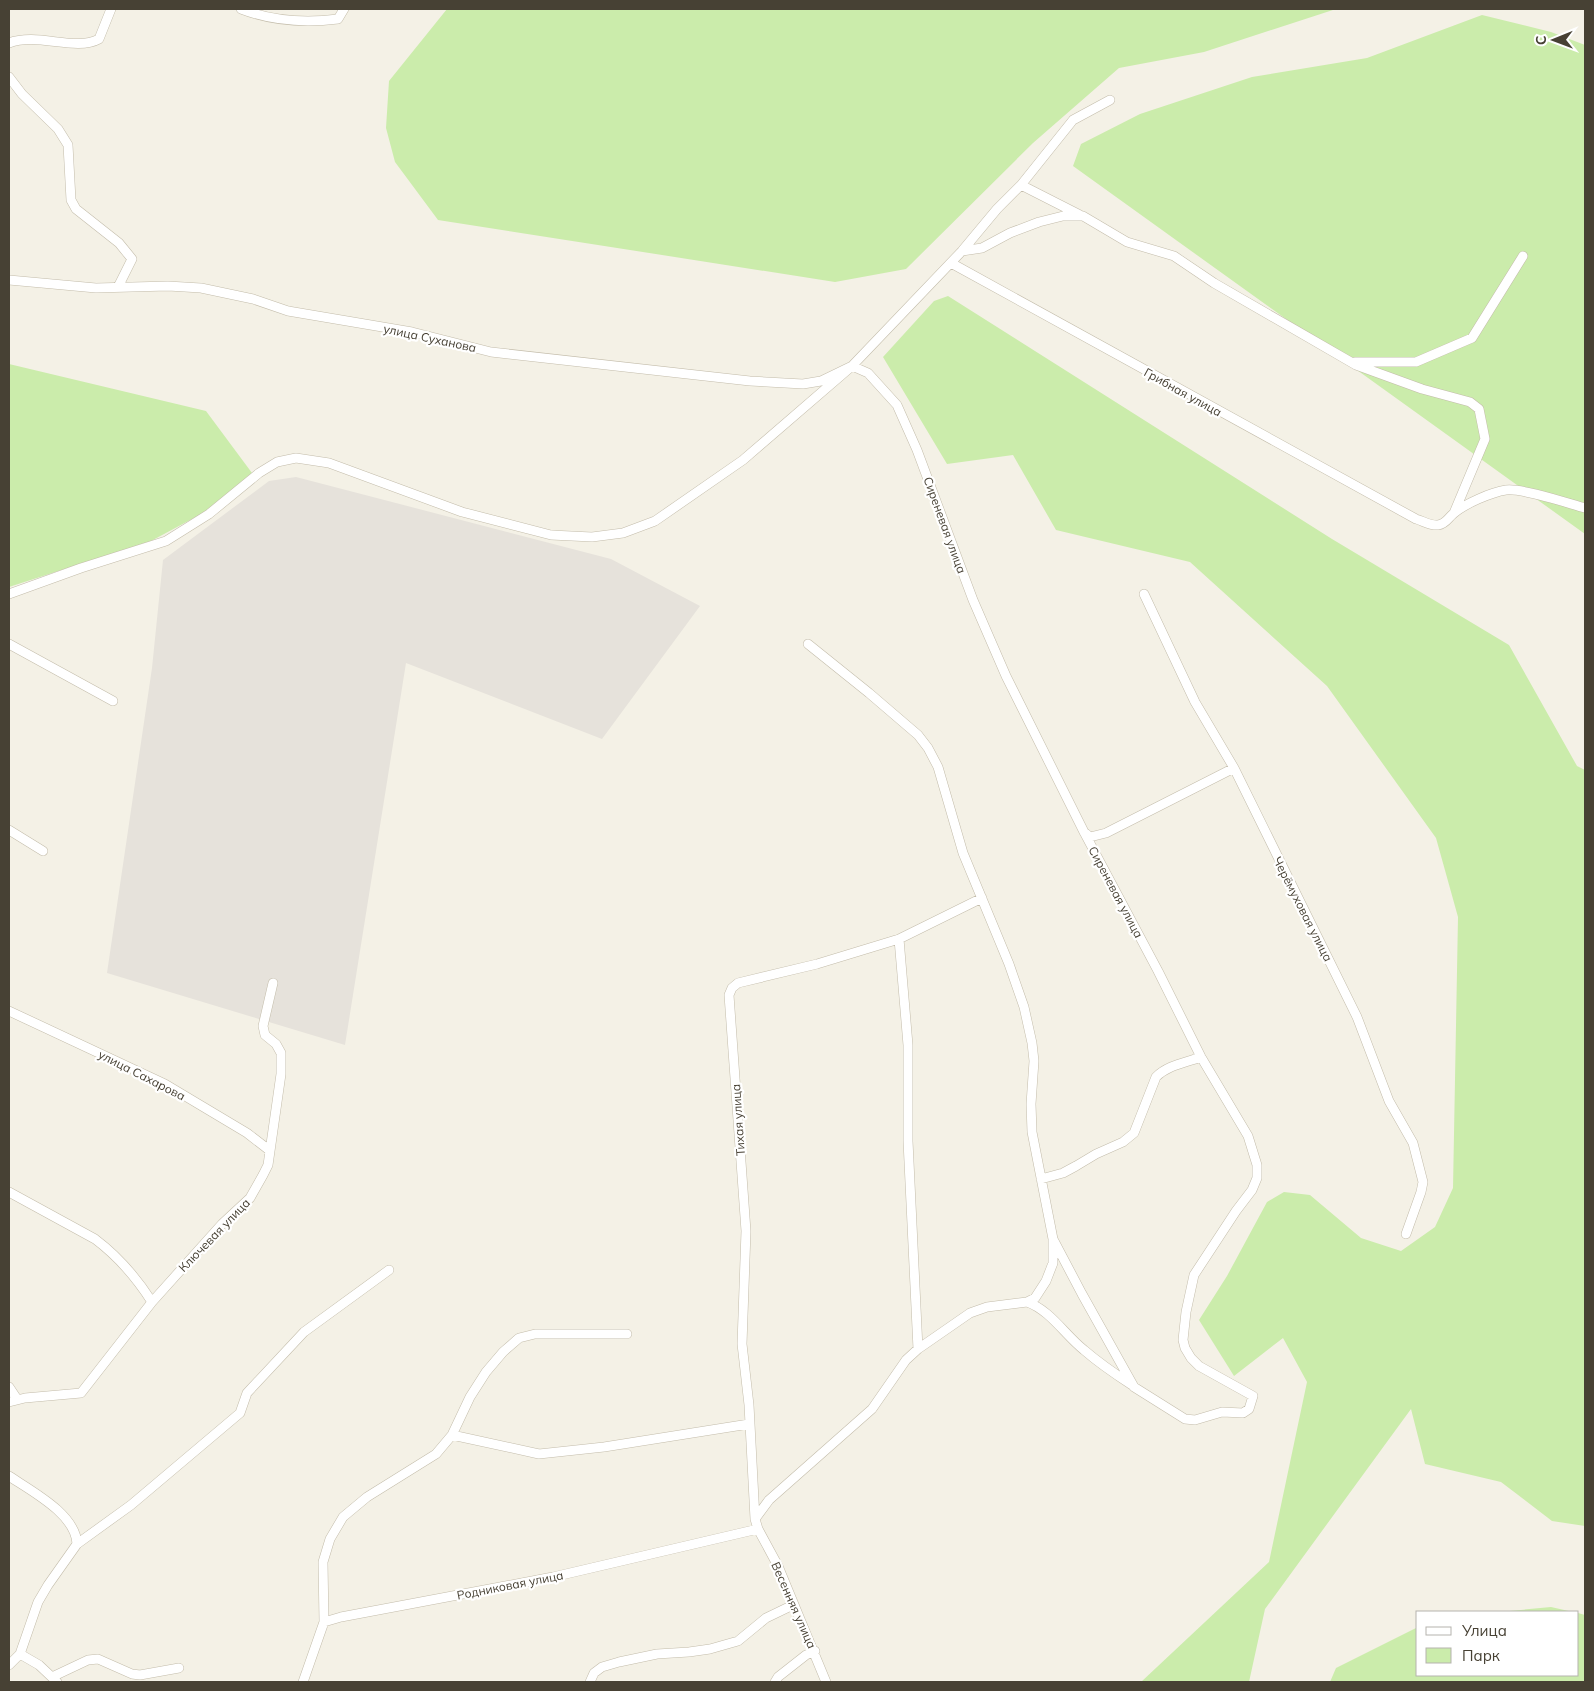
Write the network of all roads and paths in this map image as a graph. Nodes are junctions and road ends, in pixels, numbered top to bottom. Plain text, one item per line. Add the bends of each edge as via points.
1 (111, 9) edge
2 (241, 9) edge
3 (344, 9) edge
4 (9, 43) edge
5 (9, 77) edge
6 (1110, 100) dead end
7 (1021, 184) junction
8 (1082, 216) junction
9 (962, 252) junction
10 (1523, 256) dead end
11 (951, 263) junction
12 (9, 280) edge
13 (118, 287) junction
14 (1350, 362) junction
15 (852, 366) junction
16 (1585, 508) edge
17 (1454, 514) junction
18 (9, 594) edge
19 (1144, 594) dead end
20 (9, 644) edge
21 (808, 644) dead end
22 (113, 701) dead end
23 (1234, 768) junction
24 (9, 830) edge
25 (1084, 832) junction
26 (43, 851) dead end
27 (982, 898) junction
28 (899, 939) junction
29 (273, 983) dead end
30 (9, 1011) edge
31 (1201, 1057) junction
32 (269, 1150) junction
33 (1041, 1179) junction
34 (9, 1192) edge
35 (1406, 1234) dead end
36 (1053, 1239) junction
37 (389, 1270) dead end
38 (152, 1302) junction
39 (1026, 1302) junction
40 (627, 1334) dead end
41 (918, 1349) junction
42 (9, 1387) edge
43 (1134, 1387) junction
44 (13, 1400) edge
45 (749, 1424) junction
46 (452, 1435) junction
47 (9, 1476) edge
48 (755, 1519) junction
49 (758, 1529) junction
50 (77, 1544) junction
51 (793, 1605) junction
52 (324, 1622) junction
53 (814, 1651) junction
54 (20, 1654) junction
55 (9, 1665) edge
56 (179, 1668) dead end
57 (54, 1679) edge
58 (303, 1682) edge
59 (590, 1682) edge
60 (775, 1682) edge
61 (826, 1682) edge

1 - 4 street via 99,39 90,44 41,39 19,39
2 - 3 street via 273,19 327,20 338,18
5 - 13 street via 58,129 68,145 71,200 76,209 119,243 132,259
6 - 7 street via 1073,120
7 - 8 street
7 - 9 street
8 - 9 street via 1063,216 1039,222 982,248
8 - 14 street via 1127,242 1174,256
9 - 11 street
10 - 14 street via 1472,338 1416,362
11 - 15 street
11 - 17 street, Грибная улица via 1416,519 1440,525
12 - 13 street, улица Суханова
13 - 15 street, улица Суханова via 201,288 253,299 288,311 412,332 491,352 750,381 803,384 821,381
14 - 17 street via 1422,390 1470,402 1479,409 1485,439
15 - 18 street via 743,460 655,521 623,533 592,537 551,535 462,512 329,463 296,458 277,462 259,473 209,514 166,541
15 - 25 street, Сиреневая улица via 868,373 897,405 1002,667
16 - 17 street via 1507,490 1491,494
19 - 23 street, Черёмуховая улица via 1195,702
20 - 22 street
21 - 27 street via 918,735 928,748 938,767 963,853
23 - 25 street via 1106,833 1090,836
23 - 35 street, Черёмуховая улица via 1357,1017 1389,1101 1414,1143 1423,1182
24 - 26 street
25 - 31 street, Сиреневая улица
27 - 28 street, Тихая улица
27 - 33 street via 1024,1007 1032,1043 1032,1132
28 - 41 street via 908,1045 908,1141
28 - 45 street, Тихая улица via 738,983 729,995 746,1231 742,1344
29 - 32 street, Ключевая улица via 263,1026 265,1035 281,1053 281,1074
30 - 32 street, улица Сахарова via 165,1084 247,1133
31 - 33 street via 1162,1070 1156,1077 1134,1133 1123,1142 1063,1173
31 - 43 street, Сиреневая улица via 1248,1136 1257,1166 1257,1178 1194,1275 1186,1312 1185,1348 1199,1366 1253,1396 1249,1409 1243,1413 1222,1412 1195,1420 1185,1419
32 - 38 street, Ключевая улица via 268,1164 250,1198 222,1224
33 - 36 street
34 - 38 street via 95,1239 129,1269
36 - 39 street via 1053,1263 1046,1281 1035,1298
36 - 43 street
37 - 50 street via 304,1332 247,1393 240,1413 131,1505
38 - 44 street, Ключевая улица via 81,1393
39 - 41 street via 987,1307 970,1313
39 - 43 street via 1034,1305 1082,1349
40 - 46 street via 535,1334 519,1338 486,1372 470,1396
41 - 48 street via 906,1360 872,1409 774,1495
42 - 44 street
45 - 46 street via 540,1454
45 - 48 street, Тихая улица
46 - 52 street via 436,1454 367,1497 343,1517 330,1539 323,1562
47 - 50 street via 61,1514 74,1531
48 - 49 street, Весенняя улица
49 - 51 street, Весенняя улица via 778,1566
49 - 52 street, Родниковая улица via 553,1577
50 - 54 street via 38,1602
51 - 53 street, Весенняя улица
51 - 59 street via 766,1618 738,1641 710,1649 656,1654 602,1666
52 - 58 street
53 - 60 street via 806,1654
53 - 61 street, Весенняя улица
54 - 55 street
54 - 57 street
56 - 57 street via 140,1675 98,1660 88,1660

